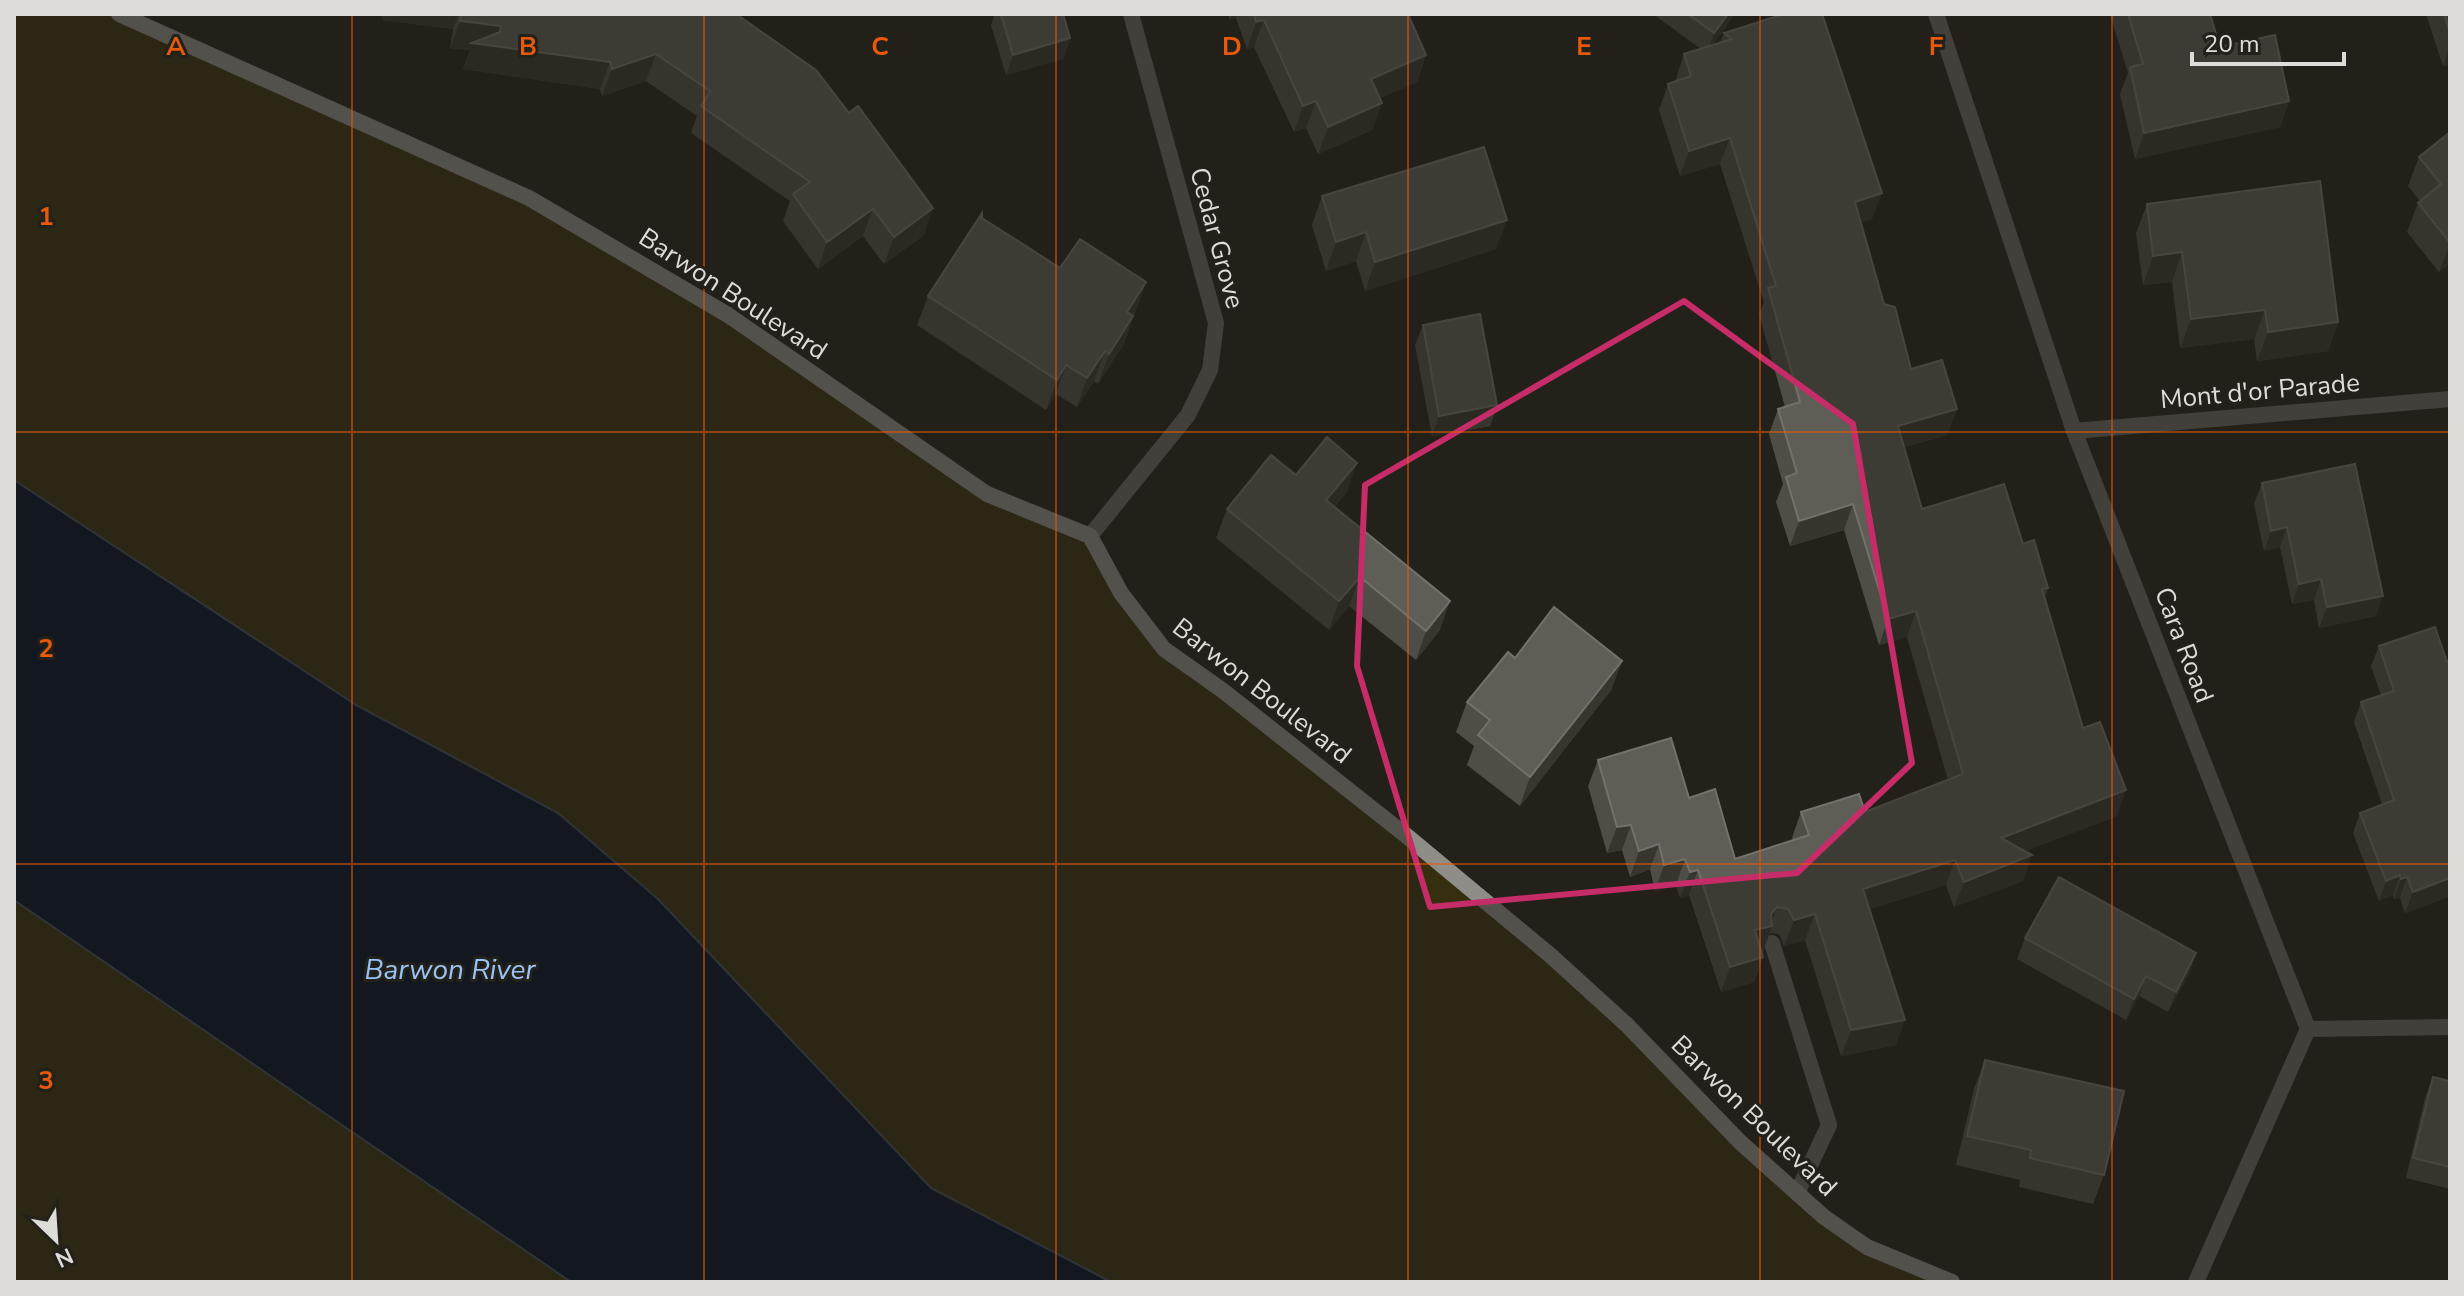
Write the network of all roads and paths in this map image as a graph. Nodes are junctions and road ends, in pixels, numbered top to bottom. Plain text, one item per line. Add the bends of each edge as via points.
1 (119, 14) edge
2 (1131, 14) edge
3 (1936, 14) edge
4 (2450, 399) edge
5 (2074, 431) junction
6 (1090, 536) junction
7 (1772, 943) edge
8 (2450, 1027) edge
9 (2308, 1029) junction
10 (1797, 1193) junction
11 (1952, 1282) edge
12 (2196, 1282) edge

1 - 6 street, Barwon Boulevard via 529,198 728,315 987,494
2 - 6 street, Cedar Grove via 1216,323 1210,370 1188,415
3 - 5 street, Cara Road
4 - 5 street, Mont d'or Parade
5 - 9 street, Cara Road
6 - 10 street, Barwon Boulevard via 1121,593 1164,649 1408,837 1550,955
7 - 10 street via 1829,1125
8 - 9 street
9 - 12 street
10 - 11 street, Barwon Boulevard via 1867,1247

